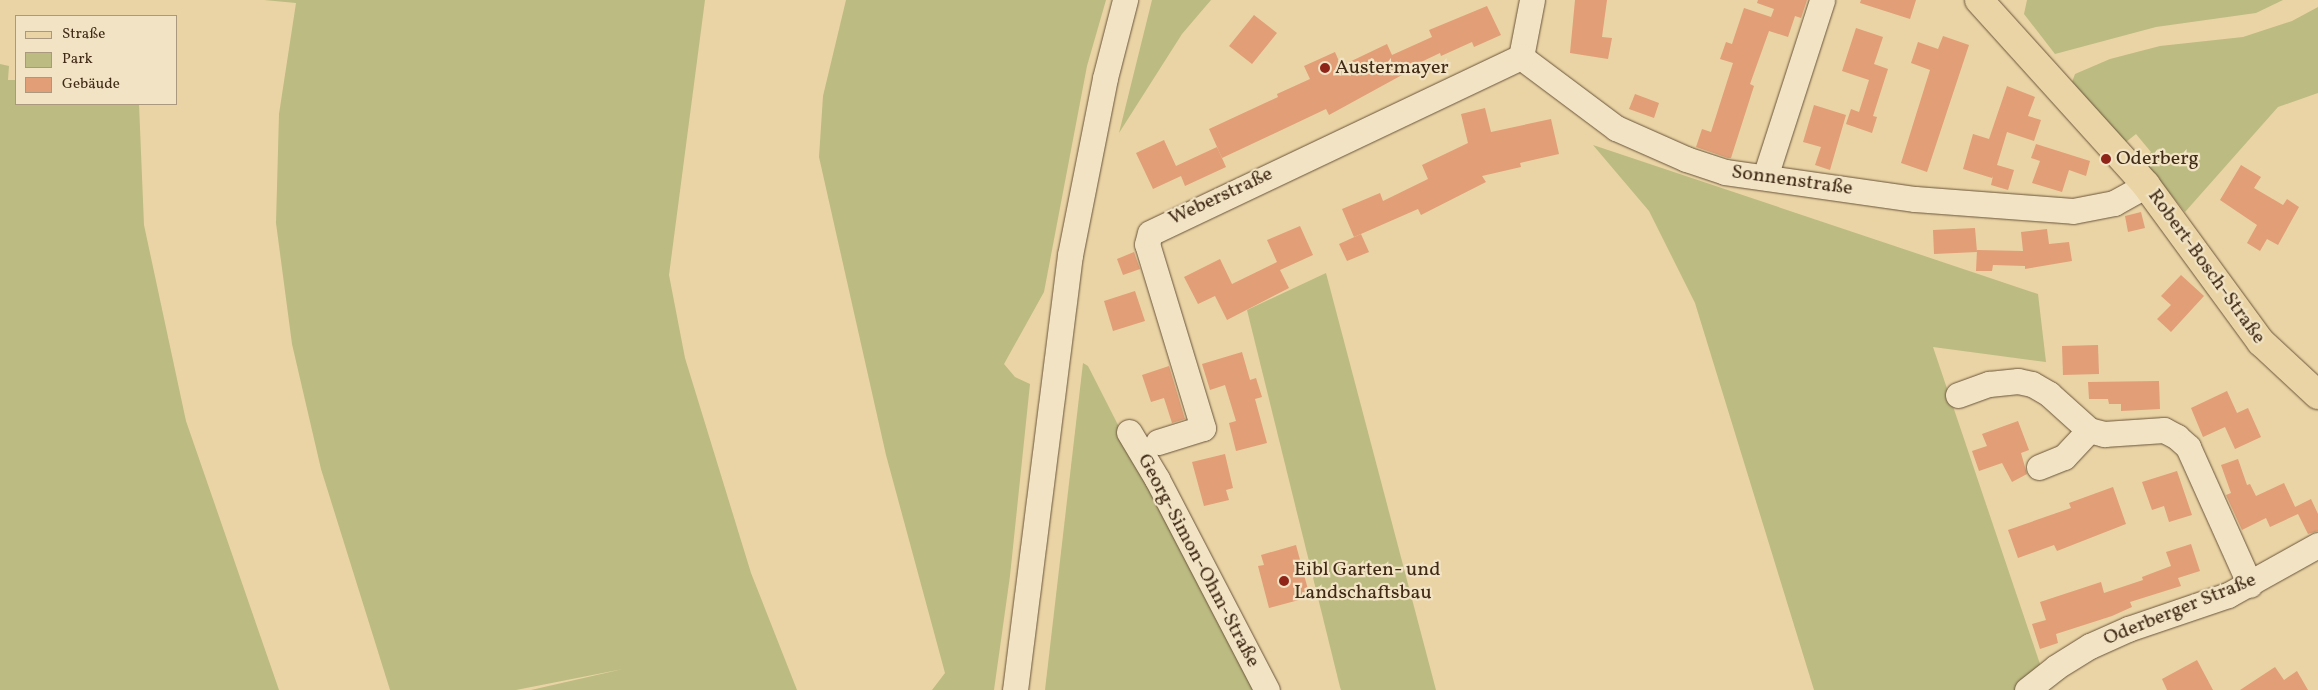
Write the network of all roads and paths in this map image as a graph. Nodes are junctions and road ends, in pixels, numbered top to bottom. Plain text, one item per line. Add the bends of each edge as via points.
1 (1125, 0) edge
2 (1532, 0) edge
3 (1822, 0) edge
4 (1979, 0) edge
5 (1521, 57) junction
6 (1765, 177) junction
7 (2146, 184) junction
8 (1958, 395) dead end
9 (2318, 395) edge
10 (2089, 430) junction
11 (1129, 432) dead end
12 (1158, 442) dead end
13 (2039, 467) dead end
14 (2318, 545) edge
15 (2250, 585) junction
16 (2035, 683) edge
17 (1015, 690) edge
18 (1266, 690) edge

1 - 17 street via 1105,78 1070,255
2 - 5 street
3 - 6 street
4 - 7 main road, Robert-Bosch-Straße
5 - 6 street, Sonnenstraße via 1616,128 1725,172
5 - 12 street, Weberstraße via 1150,233 1147,244 1203,428
6 - 7 street, Sonnenstraße via 1916,199 2073,211 2114,203
7 - 9 main road, Robert-Bosch-Straße via 2261,342
8 - 10 street via 2005,381 2032,384 2049,394
10 - 13 street via 2064,457
10 - 15 street via 2104,434 2164,430 2188,447
11 - 18 street, Georg-Simon-Ohm-Straße via 1157,479
14 - 15 street, Oderberger Straße
15 - 16 street, Oderberger Straße via 2090,646

